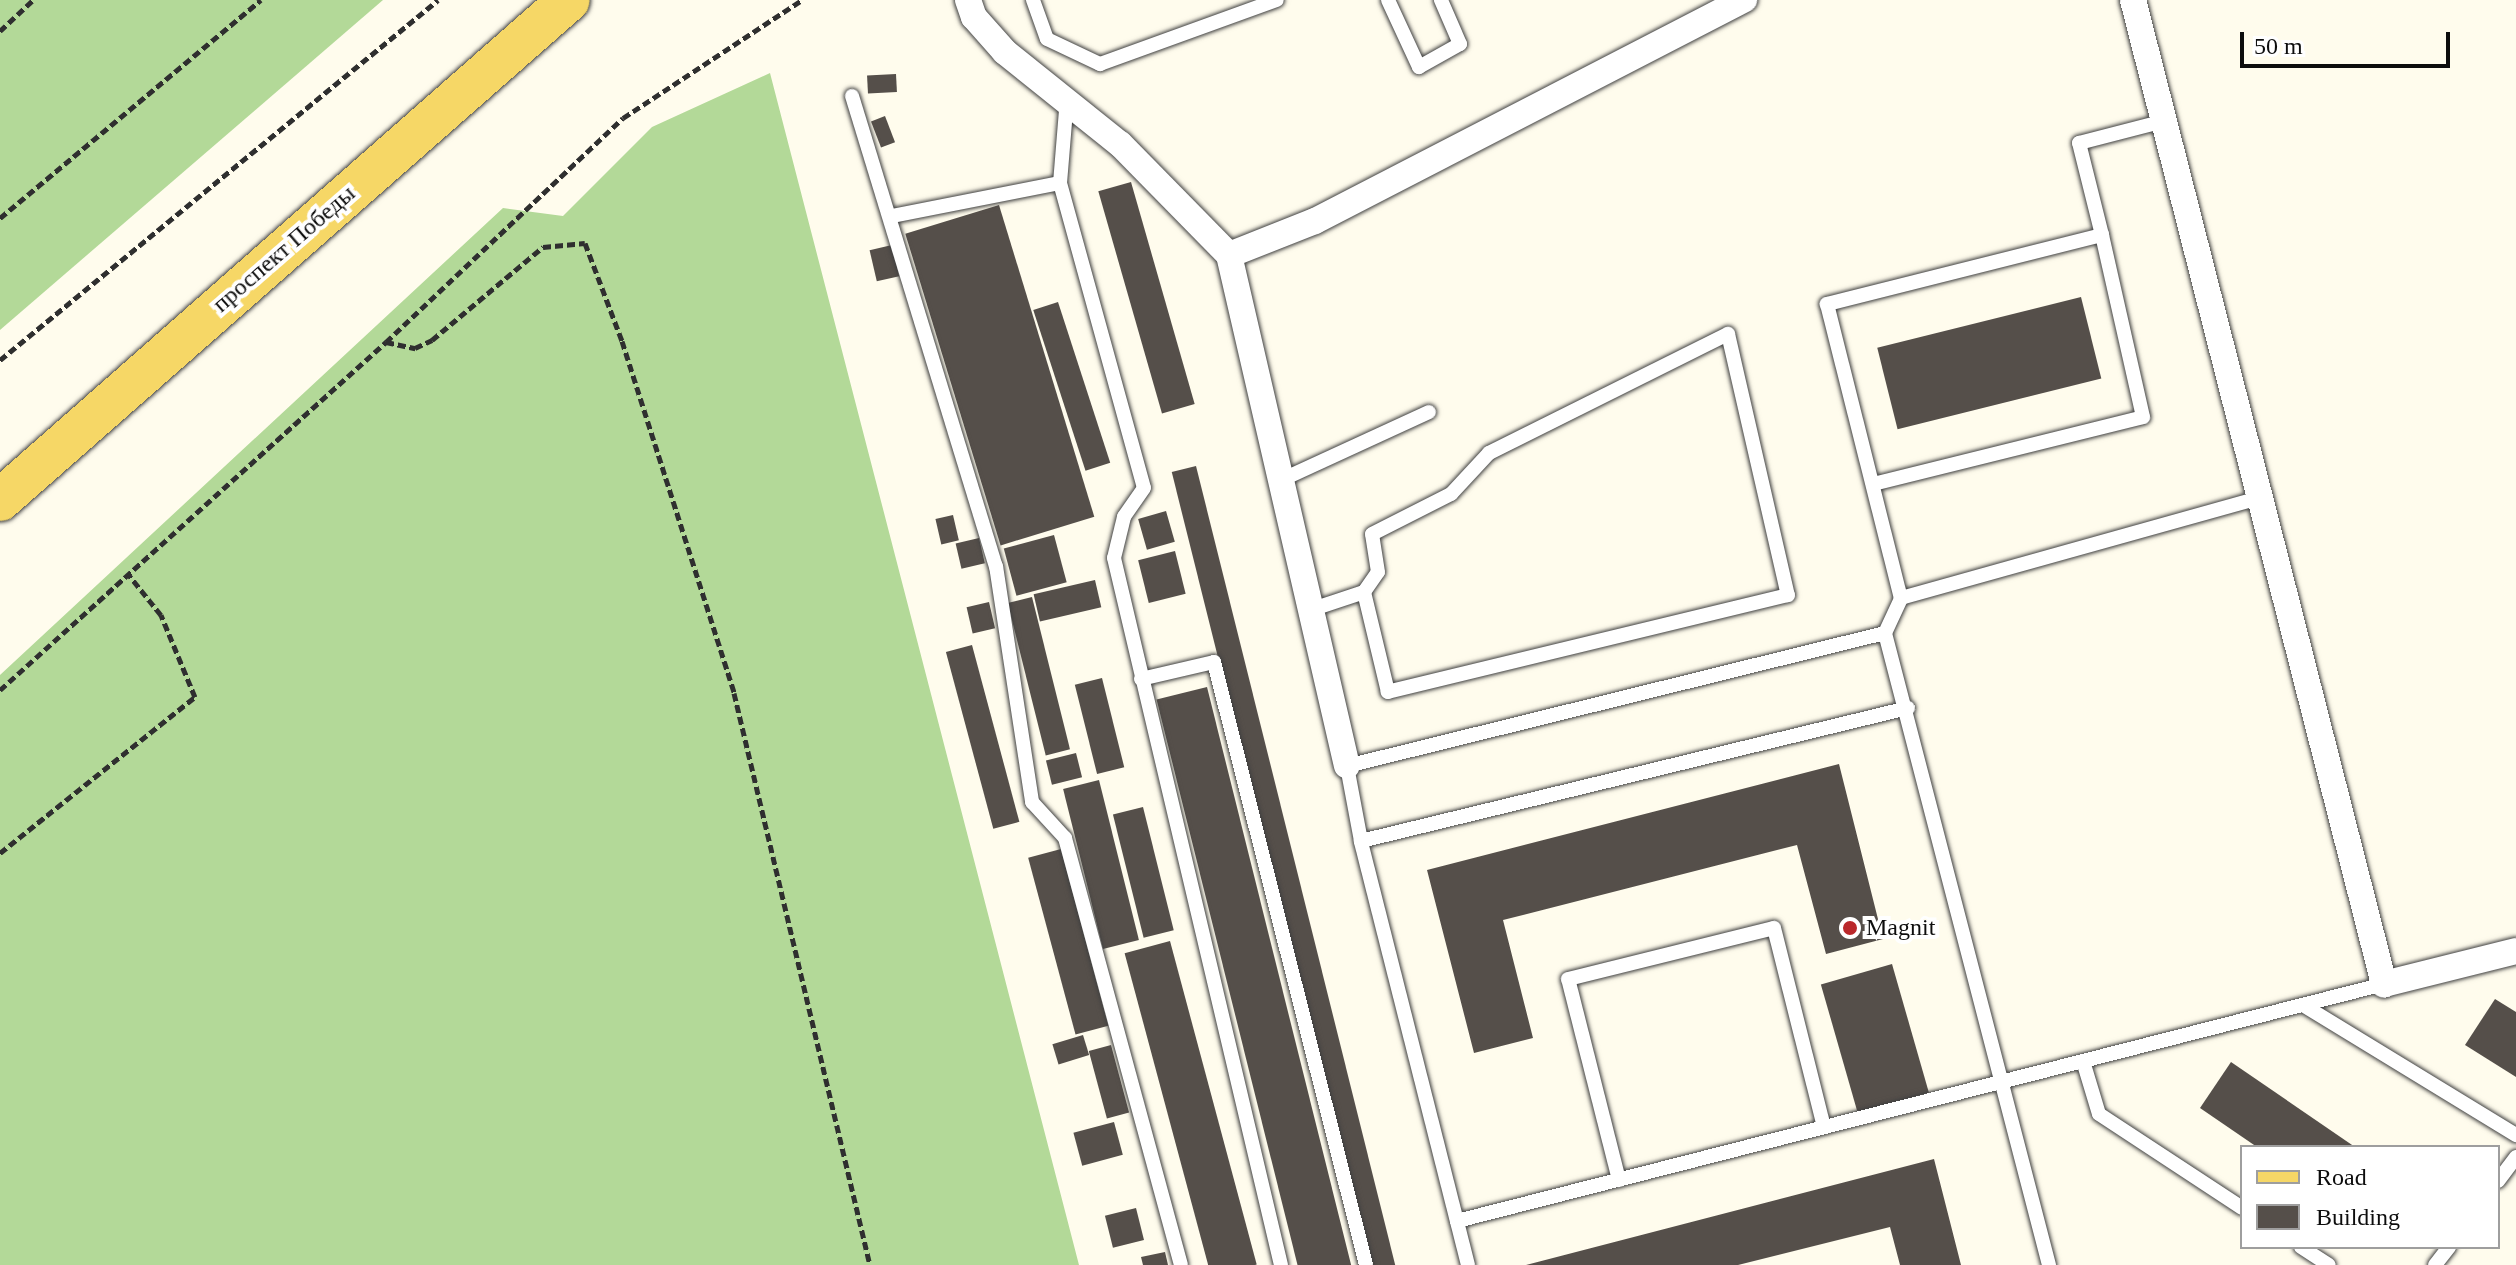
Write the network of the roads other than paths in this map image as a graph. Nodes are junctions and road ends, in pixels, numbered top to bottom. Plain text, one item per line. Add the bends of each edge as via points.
1 (569, 0) edge
2 (968, 0) edge
3 (1033, 0) edge
4 (1277, 0) edge
5 (1388, 0) edge
6 (1441, 0) edge
7 (1744, 0) edge
8 (2133, 0) edge
9 (852, 96) dead end
10 (1067, 98) junction
11 (2164, 121) junction
12 (1060, 183) junction
13 (892, 216) junction
14 (2102, 235) junction
15 (1229, 255) junction
16 (1429, 412) dead end
17 (1279, 481) junction
18 (1873, 484) junction
19 (2260, 498) junction
20 (0, 500) edge
21 (1364, 592) junction
22 (1901, 598) junction
23 (1310, 610) junction
24 (1885, 633) junction
25 (1141, 679) junction
26 (1908, 708) junction
27 (1347, 766) junction
28 (1361, 841) junction
29 (2516, 951) edge
30 (2384, 984) junction
31 (2303, 1005) junction
32 (2083, 1061) junction
33 (2002, 1081) junction
34 (1824, 1127) junction
35 (2516, 1135) edge
36 (2516, 1157) edge
37 (2500, 1178) edge
38 (1619, 1180) junction
39 (2240, 1207) edge
40 (1457, 1221) junction
41 (2304, 1249) edge
42 (2447, 1249) edge
43 (1181, 1265) edge
44 (1281, 1265) edge
45 (1366, 1265) edge
46 (1468, 1265) edge
47 (2049, 1265) edge
48 (2329, 1265) edge
49 (2435, 1265) edge

1 - 20 main road, проспект Победы
2 - 10 street via 974,17 1005,52
3 - 4 lane via 1047,39 1100,64
5 - 6 lane via 1419,67 1460,44
7 - 15 street via 1315,221
8 - 11 street
9 - 13 lane via 868,160
10 - 12 lane
10 - 15 street
11 - 14 lane via 2079,143
11 - 19 street
12 - 13 lane
12 - 25 lane via 1144,488 1124,517 1114,558
13 - 43 lane via 996,566 1032,802 1065,838
14 - 18 lane via 2143,417
14 - 18 lane via 1827,304
15 - 17 street
16 - 17 lane
17 - 23 street
18 - 22 lane
19 - 22 lane
19 - 30 street
21 - 21 lane via 1388,692 1788,595 1728,334 1489,453 1451,494 1377,528 1369,543 1378,572
21 - 23 lane
22 - 24 lane
23 - 27 street
24 - 26 lane
24 - 27 lane
25 - 44 lane
25 - 45 lane via 1214,662
26 - 28 lane
26 - 33 lane
27 - 28 lane
28 - 40 lane
29 - 30 street
30 - 31 lane
31 - 32 lane
31 - 35 lane
32 - 33 lane
32 - 39 lane via 2099,1114
33 - 34 lane
33 - 47 lane
34 - 38 lane
34 - 38 lane via 1774,928 1568,979
36 - 37 lane
38 - 40 lane
40 - 46 lane
41 - 48 lane
42 - 49 lane

